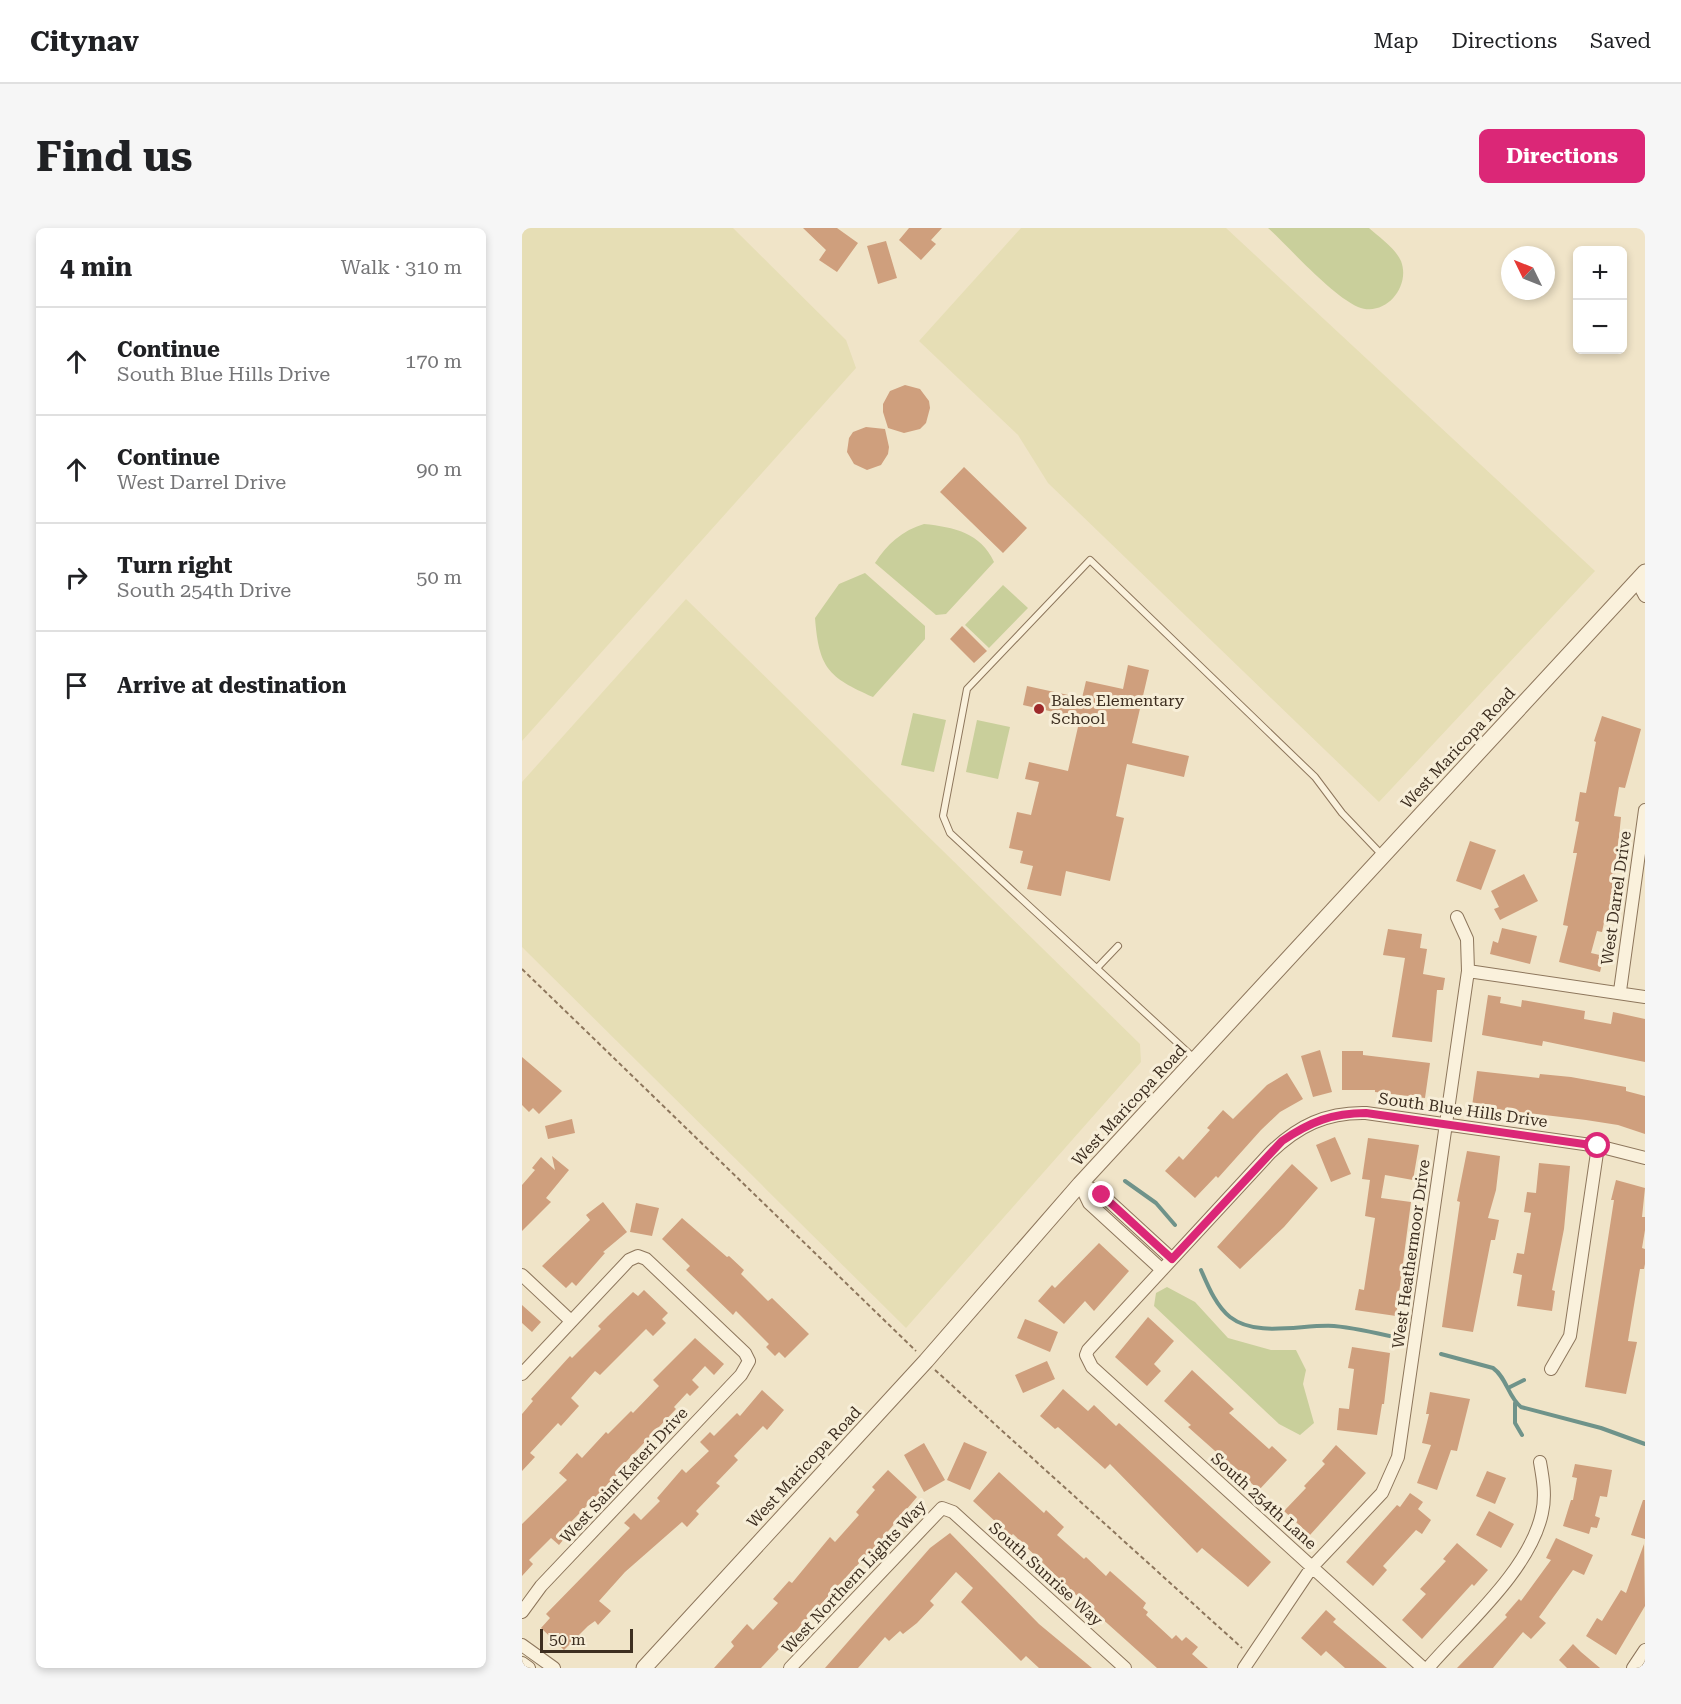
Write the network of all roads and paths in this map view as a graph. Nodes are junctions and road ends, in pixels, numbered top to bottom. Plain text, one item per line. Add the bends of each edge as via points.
1 (1642, 579) edge
2 (1645, 596) edge
3 (1645, 810) edge
4 (1384, 856) junction
5 (1457, 917) dead end
6 (1118, 946) dead end
7 (1097, 968) junction
8 (522, 969) edge
9 (1468, 971) junction
10 (1620, 992) junction
11 (1645, 997) edge
12 (1196, 1060) junction
13 (1445, 1125) junction
14 (1598, 1146) junction
15 (1645, 1158) edge
16 (1080, 1184) junction
17 (1172, 1259) junction
18 (1162, 1270) junction
19 (522, 1275) edge
20 (572, 1321) junction
21 (926, 1361) junction
22 (1551, 1369) dead end
23 (522, 1374) edge
24 (1540, 1462) dead end
25 (942, 1508) joint
26 (1311, 1567) junction
27 (522, 1612) edge
28 (522, 1645) edge
29 (1645, 1650) edge
30 (522, 1663) edge
31 (1248, 1663) edge
32 (529, 1668) edge
33 (554, 1668) edge
34 (644, 1668) edge
35 (790, 1668) edge
36 (1125, 1668) edge
37 (1423, 1668) edge
38 (1428, 1668) edge
39 (1633, 1668) edge

1 - 2 street
1 - 4 street, West Maricopa Road
3 - 10 street, West Darrel Drive
4 - 7 lane via 1342,813 1315,777 1090,561 967,689 943,816 950,833
4 - 12 street, West Maricopa Road
5 - 9 street, West Heathermoor Drive via 1467,939
6 - 7 lane
7 - 12 lane
8 - 21 path
9 - 10 street
9 - 13 street, West Heathermoor Drive
10 - 11 street
12 - 16 street, West Maricopa Road
13 - 14 street, South Blue Hills Drive
13 - 17 street, South Blue Hills Drive via 1366,1113 1334,1114 1310,1123 1282,1141
13 - 26 street, West Heathermoor Drive via 1398,1456 1382,1493
14 - 15 street, South Blue Hills Drive
14 - 22 street via 1570,1336
16 - 17 street via 1099,1192
16 - 18 street via 1089,1203
16 - 21 street, West Maricopa Road
17 - 18 street
18 - 26 street, South 254th Lane via 1092,1344 1086,1355 1092,1367
19 - 20 street
20 - 23 street
20 - 27 street, West Saint Kateri Drive via 629,1260 638,1257 646,1259 749,1361 741,1375 540,1586
21 - 31 path
21 - 34 street, West Maricopa Road
24 - 38 street via 1542,1513 1523,1557
25 - 35 street, West Northern Lights Way
25 - 36 street, South Sunrise Way via 953,1512
26 - 31 street, West Heathermoor Drive
26 - 37 street, South 254th Lane
28 - 33 street
29 - 39 street
30 - 32 street

